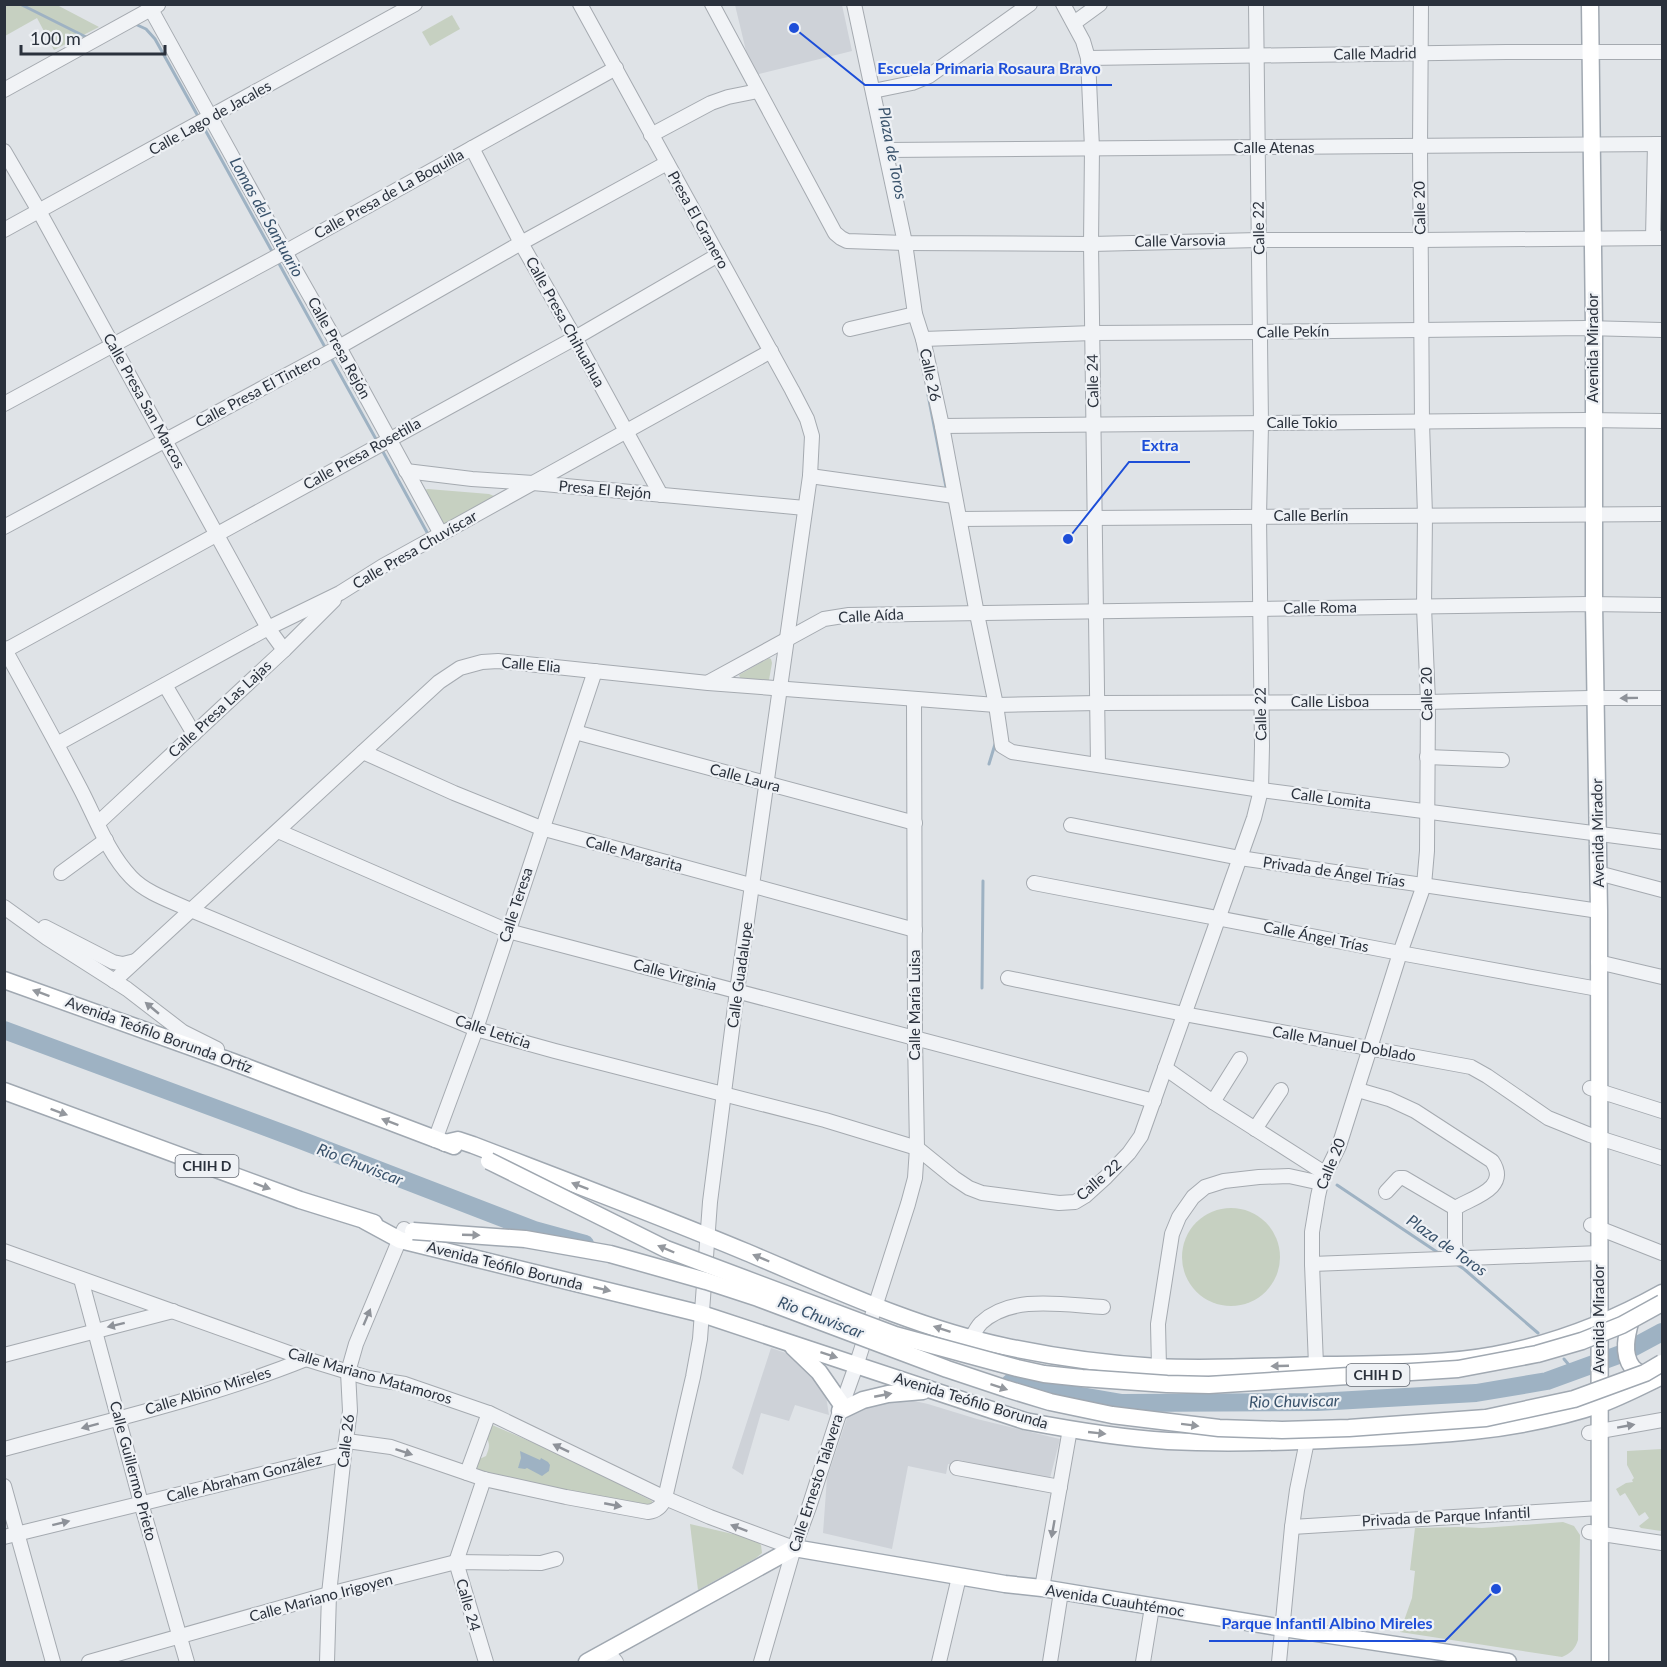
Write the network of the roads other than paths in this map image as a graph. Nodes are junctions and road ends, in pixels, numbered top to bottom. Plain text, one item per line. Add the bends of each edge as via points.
1 (415, 4) edge
2 (580, 4) edge
3 (712, 4) edge
4 (854, 4) edge
5 (1030, 4) edge
6 (1063, 4) edge
7 (1100, 4) edge
8 (1256, 4) edge
9 (1421, 4) edge
10 (1582, 4) edge
11 (1590, 4) edge
12 (153, 6) edge
13 (1074, 23) junction
14 (1587, 52) junction
15 (1662, 52) edge
16 (1421, 54) junction
17 (1256, 56) junction
18 (1088, 58) junction
19 (616, 68) junction
20 (4, 90) edge
21 (758, 91) junction
22 (873, 91) junction
23 (211, 117) junction
24 (651, 135) junction
25 (1588, 144) junction
26 (1659, 144) edge
27 (1419, 147) junction
28 (472, 148) junction
29 (1092, 148) junction
30 (1257, 148) junction
31 (886, 150) junction
32 (4, 151) edge
33 (667, 163) junction
34 (39, 211) junction
35 (4, 230) edge
36 (1588, 238) junction
37 (1658, 238) edge
38 (1259, 240) junction
39 (1420, 240) junction
40 (521, 243) junction
41 (905, 243) junction
42 (1091, 243) junction
43 (285, 252) junction
44 (718, 255) junction
45 (915, 314) junction
46 (1590, 328) junction
47 (850, 329) dead end
48 (1421, 330) junction
49 (1662, 330) edge
50 (1092, 333) junction
51 (1259, 333) junction
52 (575, 338) junction
53 (923, 339) junction
54 (113, 345) junction
55 (339, 347) junction
56 (771, 351) junction
57 (4, 404) edge
58 (1590, 420) junction
59 (1662, 421) edge
60 (1422, 423) junction
61 (1094, 424) junction
62 (1261, 424) junction
63 (942, 426) junction
64 (625, 431) junction
65 (812, 436) joint
66 (389, 440) junction
67 (165, 441) junction
68 (406, 471) junction
69 (810, 476) junction
70 (533, 483) junction
71 (661, 495) junction
72 (954, 495) junction
73 (805, 508) junction
74 (1591, 514) junction
75 (1662, 514) edge
76 (1425, 516) junction
77 (1259, 517) junction
78 (1095, 518) junction
79 (960, 519) junction
80 (4, 527) edge
81 (216, 534) junction
82 (441, 534) junction
83 (340, 593) junction
84 (1591, 604) junction
85 (1662, 605) edge
86 (1424, 607) junction
87 (1260, 608) junction
88 (1096, 610) junction
89 (977, 614) junction
90 (268, 628) junction
91 (786, 640) junction
92 (5, 649) edge
93 (284, 650) junction
94 (595, 670) junction
95 (708, 683) junction
96 (165, 684) junction
97 (780, 688) junction
98 (1593, 698) junction
99 (1662, 698) edge
100 (914, 699) junction
101 (1428, 702) junction
102 (1098, 703) junction
103 (1261, 703) junction
104 (996, 705) junction
105 (575, 732) junction
106 (194, 734) junction
107 (57, 744) junction
108 (1002, 746) joint
109 (363, 752) junction
110 (1427, 757) junction
111 (1502, 760) dead end
112 (1098, 764) junction
113 (766, 783) junction
114 (1261, 790) junction
115 (1426, 812) junction
116 (98, 823) junction
117 (915, 823) junction
118 (1071, 825) dead end
119 (541, 828) junction
120 (278, 831) junction
121 (1593, 832) junction
122 (106, 840) junction
123 (1662, 842) edge
124 (1240, 858) junction
125 (61, 873) dead end
126 (1598, 873) junction
127 (1034, 882) dead end
128 (1424, 885) junction
129 (752, 886) junction
130 (1662, 890) edge
131 (6, 909) edge
132 (191, 910) junction
133 (1594, 910) junction
134 (1218, 918) junction
135 (915, 930) junction
136 (508, 931) junction
137 (1400, 953) junction
138 (135, 961) junction
139 (1598, 962) junction
140 (1659, 976) edge
141 (1008, 978) dead end
142 (4, 980) edge
143 (114, 981) junction
144 (1593, 988) junction
145 (1655, 990) dead end
146 (737, 991) junction
147 (1184, 1014) junction
148 (476, 1029) junction
149 (915, 1038) junction
150 (1370, 1048) junction
151 (1240, 1059) dead end
152 (1165, 1068) junction
153 (1281, 1090) dead end
154 (1358, 1090) junction
155 (1595, 1090) junction
156 (4, 1091) edge
157 (313, 1093) junction
158 (723, 1094) junction
159 (1154, 1101) junction
160 (1213, 1102) junction
161 (1662, 1111) edge
162 (1255, 1129) junction
163 (1595, 1137) junction
164 (440, 1141) junction
165 (917, 1148) junction
166 (1662, 1158) edge
167 (1323, 1178) junction
168 (1386, 1192) dead end
169 (1455, 1208) junction
170 (1595, 1227) junction
171 (406, 1233) junction
172 (706, 1235) junction
173 (4, 1251) edge
174 (1662, 1252) edge
175 (1595, 1254) junction
176 (1457, 1258) junction
177 (1311, 1264) junction
178 (81, 1280) junction
179 (1662, 1293) edge
180 (1662, 1303) edge
181 (875, 1306) junction
182 (1103, 1307) dead end
183 (1634, 1309) junction
184 (173, 1311) junction
185 (702, 1314) junction
186 (1594, 1325) junction
187 (94, 1331) junction
188 (971, 1339) junction
189 (788, 1342) junction
190 (1003, 1346) junction
191 (4, 1355) edge
192 (306, 1359) junction
193 (1662, 1363) edge
194 (857, 1364) junction
195 (1316, 1365) junction
196 (1159, 1367) junction
197 (348, 1372) junction
198 (1658, 1378) edge
199 (1259, 1381) junction
200 (929, 1390) junction
201 (1595, 1405) junction
202 (841, 1408) junction
203 (489, 1413) junction
204 (119, 1418) junction
205 (1662, 1420) edge
206 (1070, 1430) junction
207 (1595, 1432) junction
208 (1307, 1441) junction
209 (345, 1447) junction
210 (4, 1449) edge
211 (957, 1468) dead end
212 (466, 1473) junction
213 (484, 1479) junction
214 (4, 1486) edge
215 (1060, 1487) junction
216 (665, 1498) junction
217 (141, 1503) junction
218 (1594, 1508) junction
219 (657, 1510) joint
220 (1292, 1527) junction
221 (1594, 1533) junction
222 (11, 1535) edge
223 (1662, 1543) edge
224 (794, 1548) junction
225 (556, 1559) dead end
226 (456, 1563) junction
227 (959, 1577) junction
228 (1042, 1588) junction
229 (1061, 1592) junction
230 (330, 1594) junction
231 (1152, 1607) junction
232 (1283, 1628) junction
233 (180, 1636) junction
234 (611, 1657) edge
235 (52, 1662) edge
236 (89, 1662) edge
237 (187, 1662) edge
238 (327, 1662) edge
239 (486, 1662) edge
240 (587, 1662) edge
241 (761, 1662) edge
242 (939, 1662) edge
243 (1050, 1662) edge
244 (1143, 1662) edge
245 (1279, 1662) edge
246 (1508, 1662) edge
247 (1588, 1662) edge
248 (1600, 1662) edge

1 - 23 street, Calle Lago de Jacales
2 - 19 street, Presa El Granero
3 - 21 street
4 - 22 street, Calle 26
5 - 22 street via 928,76
6 - 13 street, Calle 24
7 - 13 street
8 - 17 street, Calle 22
9 - 16 street, Calle 20
10 - 14 main road, Avenida Mirador
11 - 14 main road, Avenida Mirador
12 - 20 street
12 - 23 street, Calle Presa Rejón
13 - 18 street, Calle 24
14 - 15 street, Calle Madrid
14 - 16 street, Calle Madrid
14 - 25 main road, Avenida Mirador
16 - 17 street, Calle Madrid
16 - 27 street, Calle 20
17 - 18 street, Calle Madrid
17 - 30 street, Calle 22
18 - 29 street, Calle 24
19 - 24 street, Presa El Granero
19 - 28 street, Calle Presa de La Boquilla
21 - 24 street via 728,96
21 - 41 street, Calle Varsovia via 835,233 847,241
22 - 31 street, Calle 26
23 - 34 street, Calle Lago de Jacales
23 - 43 street, Calle Presa Rejón
24 - 33 street, Presa El Granero
25 - 26 street, Calle Atenas
25 - 27 street, Calle Atenas
25 - 36 main road, Avenida Mirador
26 - 37 street
27 - 30 street, Calle Atenas
27 - 39 street, Calle 20
28 - 40 street, Calle Presa Chihuahua
28 - 43 street, Calle Presa de La Boquilla
29 - 30 street, Calle Atenas
29 - 31 street, Calle Atenas
29 - 42 street, Calle 24
30 - 38 street, Calle 22
31 - 41 street, Calle 26
32 - 34 street, Calle Presa San Marcos
33 - 40 street, Calle Presa El Tintero
33 - 44 street, Presa El Granero
34 - 35 street, Calle Lago de Jacales
34 - 54 street, Calle Presa San Marcos
36 - 37 street, Calle Varsovia
36 - 39 street, Calle Varsovia
36 - 46 main road, Avenida Mirador
38 - 39 street, Calle Varsovia
38 - 42 street, Calle Varsovia
38 - 51 street, Calle 22
39 - 48 street, Calle 20
40 - 52 street, Calle Presa Chihuahua
40 - 55 street, Calle Presa El Tintero
41 - 42 street, Calle Varsovia
41 - 45 street, Calle 26
42 - 50 street, Calle 24
43 - 54 street, Calle Presa de La Boquilla
43 - 55 street, Calle Presa Rejón
44 - 52 street, Calle Presa Rosetilla
44 - 56 street, Presa El Granero
45 - 47 street
45 - 53 street, Calle 26
46 - 48 street, Calle Pekín
46 - 49 street, Calle Pekín
46 - 58 main road, Avenida Mirador
48 - 51 street, Calle Pekín
48 - 60 street, Calle 20
50 - 51 street, Calle Pekín
50 - 53 street, Calle Pekín
50 - 61 street, Calle 24
51 - 62 street, Calle 22
52 - 64 street, Calle Presa Chihuahua
52 - 66 street, Calle Presa Rosetilla
53 - 63 street, Calle 26
54 - 57 street, Calle Presa de La Boquilla
54 - 67 street, Calle Presa San Marcos
55 - 66 street, Calle Presa Rejón
55 - 67 street, Calle Presa El Tintero
56 - 64 street, Calle Presa Chuvíscar
56 - 65 street, Presa El Granero via 807,418
58 - 59 street, Calle Tokio
58 - 60 street, Calle Tokio
58 - 74 main road, Avenida Mirador
60 - 62 street, Calle Tokio
60 - 76 street, Calle 20
61 - 62 street, Calle Tokio
61 - 63 street, Calle Tokio
61 - 78 street, Calle 24
62 - 77 street, Calle 22
63 - 72 street, Calle 26
64 - 70 street, Calle Presa Chuvíscar
64 - 71 street, Calle Presa Chihuahua
65 - 69 street, Calle Guadalupe
66 - 68 street, Calle Presa Rejón
66 - 81 street, Calle Presa Rosetilla
67 - 80 street, Calle Presa El Tintero
67 - 81 street, Calle Presa San Marcos
68 - 70 street, Presa El Rejón
68 - 82 street, Calle Presa Rejón
69 - 72 street
69 - 73 street, Calle Guadalupe
70 - 71 street, Presa El Rejón
70 - 82 street, Calle Presa Chuvíscar
71 - 73 street, Presa El Rejón
72 - 79 street, Calle 26
73 - 91 street, Calle Guadalupe
74 - 75 street, Calle Berlín
74 - 76 street, Calle Berlín
74 - 84 main road, Avenida Mirador
76 - 77 street, Calle Berlín
76 - 86 street, Calle 20
77 - 78 street, Calle Berlín
77 - 87 street, Calle 22
78 - 79 street, Calle Berlín
78 - 88 street, Calle 24
79 - 89 street, Calle 26
81 - 90 street, Calle Presa San Marcos
81 - 92 street, Calle Presa Rosetilla
82 - 83 street, Calle Presa Chuvíscar
83 - 90 street, Calle Presa Chuvíscar
83 - 93 street, Calle Presa Las Lajas
84 - 85 street, Calle Roma
84 - 86 street, Calle Roma
84 - 98 main road, Avenida Mirador
86 - 87 street, Calle Roma
86 - 101 street, Calle 20
87 - 88 street, Calle Roma
87 - 103 street, Calle 22
88 - 89 street, Calle Roma
88 - 102 street, Calle 24
89 - 91 street, Calle Aída via 849,615 824,619
89 - 104 street, Calle 26
90 - 93 street, Calle Presa San Marcos
90 - 96 street, Calle Presa Chuvíscar
91 - 95 street, Calle Aída
91 - 97 street, Calle Guadalupe
92 - 107 street, Calle Leticia
93 - 106 street, Calle Presa Las Lajas
94 - 95 street, Calle Elia
94 - 105 street, Calle Teresa
94 - 109 street, Calle Elia via 498,661 460,668 439,682
95 - 97 street, Calle Elia
96 - 106 street
96 - 107 street, Calle Presa Chuvíscar
97 - 100 street, Calle Elia
97 - 113 street, Calle Guadalupe
99 -> 98 street, Calle Lisboa
98 - 101 street, Calle Lisboa
98 - 121 main road, Avenida Mirador
100 - 104 street, Calle Elia
100 - 117 street, Calle María Luisa
101 - 103 street, Calle Lisboa
101 - 110 street, Calle 20
102 - 103 street, Calle Lisboa
102 - 104 street, Calle Lisboa
102 - 112 street, Calle 24
103 - 114 street, Calle 22
104 - 108 street, Calle 26
105 - 113 street, Calle Laura
105 - 119 street, Calle Teresa
106 - 116 street, Calle Presa Las Lajas
107 - 116 street, Calle Leticia
108 - 112 street, Calle Lomita via 1012,752
109 - 119 street, Calle Margarita
109 - 120 street, Calle Elia
110 - 111 street
110 - 115 street, Calle 20
112 - 114 street, Calle Lomita
113 - 117 street, Calle Laura
113 - 129 street, Calle Guadalupe
114 - 115 street, Calle Lomita
114 - 124 street, Calle 22
115 - 121 street, Calle Lomita
115 - 128 street, Calle 20
116 - 122 street, Calle Leticia
117 - 135 street, Calle María Luisa
118 - 124 street, Privada de Ángel Trías
119 - 129 street, Calle Margarita
119 - 136 street, Calle Teresa
120 - 132 street, Calle Elia
120 - 136 street, Calle Virginia
121 - 123 street, Calle Lomita
121 - 126 main road, Avenida Mirador
121 - 133 main road, Avenida Mirador
122 - 125 street
122 - 132 street, Calle Leticia via 132,878
124 - 128 street, Privada de Ángel Trías
124 - 134 street, Calle 22
126 - 130 street
126 - 133 main road, Avenida Mirador
127 - 134 street, Calle Ángel Trías
128 - 133 street, Privada de Ángel Trías
128 - 137 street, Calle 20
129 - 135 street, Calle Margarita
129 - 146 street, Calle Guadalupe
131 - 138 street via 113,962
131 - 143 street
132 - 138 street, Calle Elia
132 - 148 street, Calle Leticia
133 - 139 main road, Avenida Mirador
133 - 144 main road, Avenida Mirador
134 - 137 street, Calle Ángel Trías
134 - 147 street, Calle 22
135 - 149 street, Calle María Luisa
136 - 146 street, Calle Virginia
136 - 148 street, Calle Teresa
137 - 144 street, Calle Ángel Trías
137 - 150 street, Calle 20
138 - 143 street, Calle Elia
139 - 140 street
139 - 144 main road, Avenida Mirador
140 - 145 street
141 - 147 street, Calle Manuel Doblado
157 -> 142 main road, Avenida Teófilo Borunda Ortíz / CHIH D
157 -> 143 street via 303,1083 193,1037
144 - 155 main road, Avenida Mirador
146 - 149 street, Calle Virginia
146 - 158 street, Calle Guadalupe
147 - 150 street, Calle Manuel Doblado
147 - 152 street, Calle 22
148 - 158 street, Calle Leticia
148 - 164 street, Calle Teresa
149 - 159 street, Calle Virginia
149 - 165 street, Calle María Luisa
150 - 154 street, Calle 20
150 - 163 street, Calle Manuel Doblado via 1471,1067 1548,1118
151 - 160 street
152 - 159 street, Calle 22
152 - 160 street
153 - 162 street
154 - 167 street, Calle 20 via 1339,1146
154 - 169 street via 1408,1108 1492,1161 1497,1168 1497,1182
155 - 161 street
155 - 163 main road, Avenida Mirador
156 -> 171 main road, CHIH D via 300,1200
164 -> 157 main road, CHIH D
158 - 165 street, Calle Leticia
158 - 172 street, Calle Guadalupe
159 - 165 street, Calle 22 via 1141,1136 1129,1153 1075,1203 982,1193 969,1188
160 - 162 street
162 - 167 street
163 - 166 street, Calle Manuel Doblado
163 - 170 main road, Avenida Mirador
172 -> 164 main road via 473,1145 458,1140
199 -> 164 main road, CHIH D, bridge via 1167,1384 1044,1374 907,1338 666,1249 489,1161
165 - 181 street, Calle María Luisa via 915,1178
167 - 177 street, Calle 20 via 1312,1232
167 - 196 street via 1224,1180 1194,1197 1179,1216 1172,1234 1158,1324
168 - 169 street via 1402,1178
169 - 176 street
170 - 174 street
170 - 175 main road, Avenida Mirador
171 -> 185 main road, Avenida Teófilo Borunda
171 -> 193 main road, CHIH D, bridge via 525,1239 621,1257 737,1291 1007,1389 1112,1415 1219,1428 1398,1426 1486,1418 1574,1399 1646,1373
197 -> 171 street, Calle 26 via 356,1344
181 -> 172 main road
172 - 185 street, Calle Guadalupe, bridge
173 - 178 street, Calle Mariano Matamoros
175 - 176 street
175 - 186 main road, Avenida Mirador
176 - 177 street
177 - 195 street, Calle 20
178 - 184 street, Calle Mariano Matamoros
178 - 187 street, Calle Guillermo Prieto
179 - 183 main road
180 - 199 main road, CHIH D, bridge via 1582,1341 1492,1363 1390,1374
188 -> 181 main road
181 - 194 street, Calle Ernesto Talavera, bridge
182 - 188 street via 1012,1307 979,1324
183 - 186 main road
183 - 198 main road via 1626,1337 1632,1367
184 -> 187 street
184 - 192 street, Calle Mariano Matamoros
185 - 189 main road, Avenida Teófilo Borunda
185 - 216 street, Calle Guadalupe via 693,1377
186 - 195 main road via 1493,1355
186 - 201 main road, Avenida Mirador
187 - 191 street
187 - 204 street, Calle Guillermo Prieto
188 - 190 main road
189 -> 194 main road, Avenida Teófilo Borunda
189 - 202 main road via 828,1382
190 - 196 main road via 1082,1360
190 - 199 main road via 1036,1360 1091,1369 1239,1376
192 - 197 street, Calle Mariano Matamoros
192 - 204 street, Calle Albino Mireles via 264,1376
194 - 200 main road, Avenida Teófilo Borunda
194 - 202 street, Calle Ernesto Talavera
195 -> 196 main road
197 - 203 street, Calle Mariano Matamoros via 405,1384
197 - 209 street, Calle 26 via 350,1411
198 - 201 main road, Avenida Teófilo Borunda
202 -> 200 main road via 888,1394
200 - 206 main road, Avenida Teófilo Borunda
201 - 207 main road, Avenida Mirador
201 - 208 main road, Avenida Teófilo Borunda via 1493,1429
202 - 224 street, Calle Ernesto Talavera
203 - 212 street
216 -> 203 street, Calle Mariano Matamoros
204 -> 210 street, Calle Albino Mireles
204 - 217 street, Calle Guillermo Prieto
207 -> 205 street
206 -> 208 main road, Avenida Teófilo Borunda via 1168,1441
206 - 215 street
207 - 218 main road, Avenida Mirador
208 - 220 street
209 -> 212 street, Calle Abraham González via 391,1447
209 - 217 street, Calle Abraham González
209 - 230 street, Calle 26
211 - 215 street
212 - 213 street, Calle Abraham González
213 -> 219 street, Calle Abraham González via 648,1512
213 - 226 street, Calle 24
214 - 222 street
215 -> 228 street
216 - 219 street, Calle Guadalupe
224 -> 216 street, Calle Mariano Matamoros
222 -> 217 street, Calle Abraham González
217 - 233 street, Calle Guillermo Prieto
218 - 220 street, Privada de Parque Infantil
218 - 221 main road, Avenida Mirador
220 - 232 street
221 - 223 street
221 - 247 main road, Avenida Mirador
221 - 248 main road, Avenida Mirador
222 - 235 street
224 - 227 main road, Avenida Cuauhtémoc
224 - 234 main road
224 - 241 street, Calle Ernesto Talavera
225 - 226 street, Calle Mariano Irigoyen via 541,1563
226 - 230 street, Calle Mariano Irigoyen
226 - 239 street, Calle 24
227 - 228 main road, Avenida Cuauhtémoc
227 - 242 street
228 - 229 main road, Avenida Cuauhtémoc
229 - 231 main road, Avenida Cuauhtémoc
229 - 243 street
230 - 233 street, Calle Mariano Irigoyen
230 - 238 street, Calle 26
231 - 232 main road, Avenida Cuauhtémoc
231 - 244 street
232 - 245 street
232 - 246 main road, Avenida Cuauhtémoc
233 - 236 street, Calle Mariano Irigoyen
233 - 237 street, Calle Guillermo Prieto
234 - 240 main road

